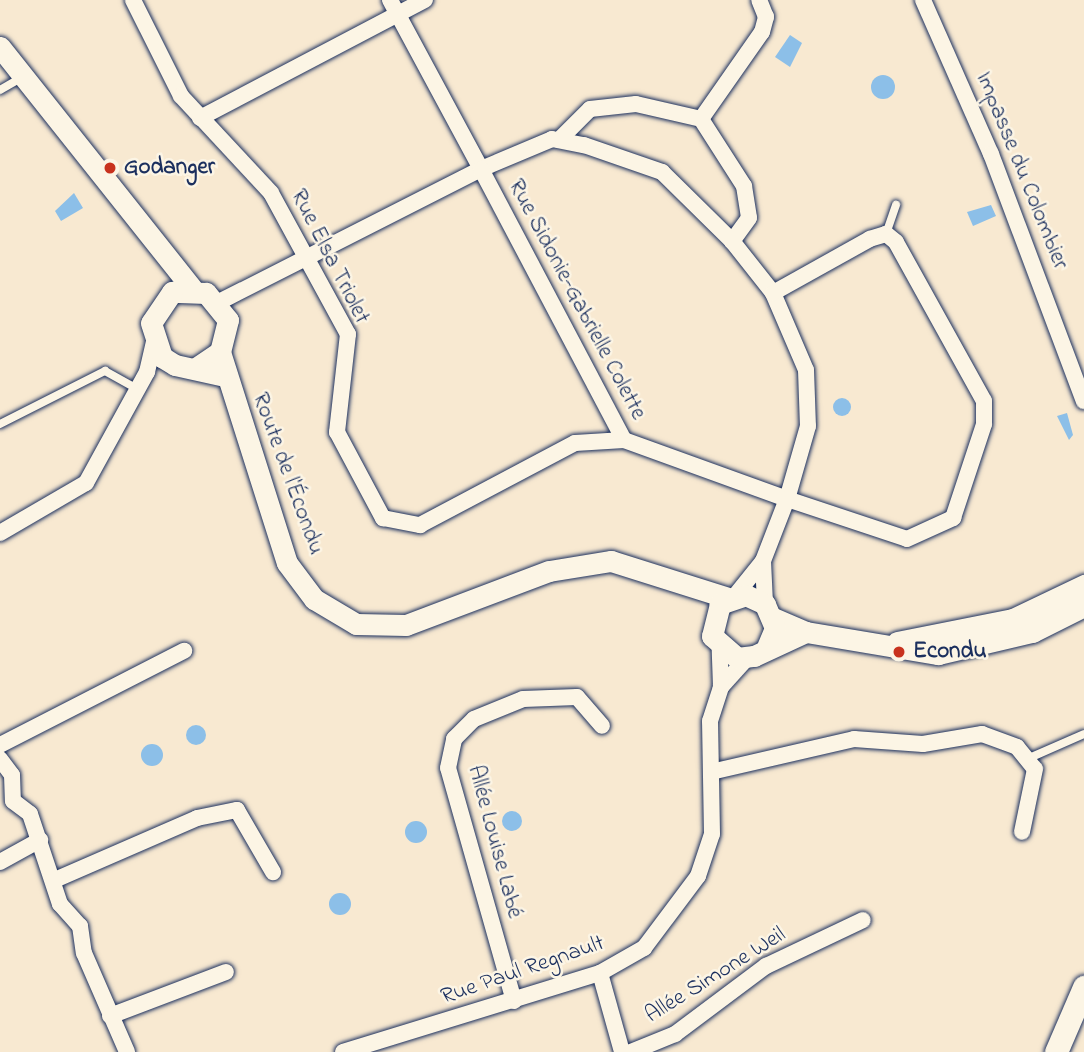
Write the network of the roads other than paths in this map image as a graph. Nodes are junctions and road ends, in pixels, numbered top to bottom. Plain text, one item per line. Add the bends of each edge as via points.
1 (133, 0) edge
2 (425, 0) edge
3 (759, 0) edge
4 (923, 0) edge
5 (394, 7) edge
6 (0, 47) edge
7 (23, 76) junction
8 (0, 90) edge
9 (200, 118) junction
10 (701, 119) junction
11 (559, 140) junction
12 (481, 169) junction
13 (896, 205) dead end
14 (886, 234) junction
15 (732, 241) junction
16 (308, 259) junction
17 (182, 290) junction
18 (773, 293) junction
19 (223, 311) junction
20 (154, 341) junction
21 (220, 352) junction
22 (186, 366) junction
23 (148, 372) junction
24 (225, 376) junction
25 (138, 389) junction
26 (1084, 401) edge
27 (0, 424) edge
28 (624, 440) junction
29 (787, 499) junction
30 (0, 533) edge
31 (763, 561) junction
32 (1084, 585) edge
33 (695, 592) junction
34 (732, 597) junction
35 (1084, 606) edge
36 (769, 611) junction
37 (711, 621) junction
38 (806, 632) junction
39 (864, 644) junction
40 (767, 647) junction
41 (720, 649) junction
42 (184, 651) dead end
43 (747, 658) junction
44 (721, 687) junction
45 (602, 726) dead end
46 (1084, 734) edge
47 (0, 746) edge
48 (0, 759) edge
49 (1027, 759) junction
50 (711, 772) junction
51 (1022, 832) dead end
52 (40, 840) junction
53 (0, 862) edge
54 (272, 872) dead end
55 (57, 879) junction
56 (863, 920) dead end
57 (226, 972) dead end
58 (600, 973) junction
59 (1084, 987) edge
60 (514, 1001) junction
61 (110, 1016) junction
62 (127, 1052) edge
63 (343, 1052) edge
64 (622, 1052) edge
65 (631, 1052) edge
66 (1056, 1052) edge

1 - 9 street, Rue Elsa Triolet via 181,96
2 - 5 street
3 - 10 street via 766,18 762,32
4 - 26 street, Impasse du Colombier via 991,154
5 - 9 street
5 - 12 street
6 - 7 street
7 - 8 lane
7 - 17 street via 167,260
9 - 16 street, Rue Elsa Triolet via 271,193
10 - 11 street via 636,104 590,109
10 - 15 street via 744,186 750,218
11 - 12 street
11 - 15 street via 662,172
12 - 16 street, Rue Sidonie-Gabrielle Colette
12 - 28 street, Rue Sidonie-Gabrielle Colette
13 - 14 lane
14 - 18 street
14 - 29 street, Rue Sidonie-Gabrielle Colette via 984,401 984,424 953,518 907,539
15 - 18 street
16 - 19 street, Rue Sidonie-Gabrielle Colette via 244,294
16 - 28 street, Rue Elsa Triolet via 348,334 337,432 383,518 420,525 575,443
17 - 19 street
17 - 20 street via 156,308
18 - 29 street via 806,370 808,426
19 - 21 street, Route de l'Écondu
20 - 22 street
20 - 23 street
21 - 22 street
21 - 24 street, Route de l'Écondu
22 - 23 street
22 - 24 street, Route de l'Écondu
23 - 25 street
24 - 33 street, Route de l'Écondu via 287,563 314,599 356,624 406,625 549,571 611,561 673,578
25 - 27 lane via 105,370
25 - 30 street via 86,483
28 - 29 street, Rue Sidonie-Gabrielle Colette
29 - 31 street
31 - 34 street
31 - 36 street
32 - 39 street, Route de l'Écondu via 972,630
33 - 34 street, Route de l'Écondu
33 - 37 street
34 - 36 street, Route de l'Écondu
34 - 37 street
35 - 39 street, Route de l'Écondu via 1032,632 938,654
36 - 38 street, Route de l'Écondu
36 - 40 street
37 - 41 street
38 - 39 street, Route de l'Écondu
38 - 40 street
40 - 43 street
41 - 43 street
41 - 44 street, Rue Paul Regnault
42 - 47 street
43 - 44 street, Rue Paul Regnault
44 - 50 street, Rue Paul Regnault via 710,721
45 - 60 street, Allée Louise Labé via 577,697 523,699 474,719 454,739 448,768
46 - 49 lane
48 - 52 street via 12,775 13,801 30,814
49 - 50 street via 1017,747 982,734 923,744 853,739
49 - 51 street via 1035,769 1034,797
50 - 58 street, Rue Paul Regnault via 712,834 698,876 644,948
52 - 53 street
52 - 55 street
54 - 55 street via 237,810 197,818
55 - 61 street via 60,904 80,926
56 - 65 street, Allée Simone Weil via 766,966 675,1034
57 - 61 street
58 - 60 street, Rue Paul Regnault
58 - 64 street
59 - 66 main road
60 - 63 street, Rue Paul Regnault
61 - 62 street

